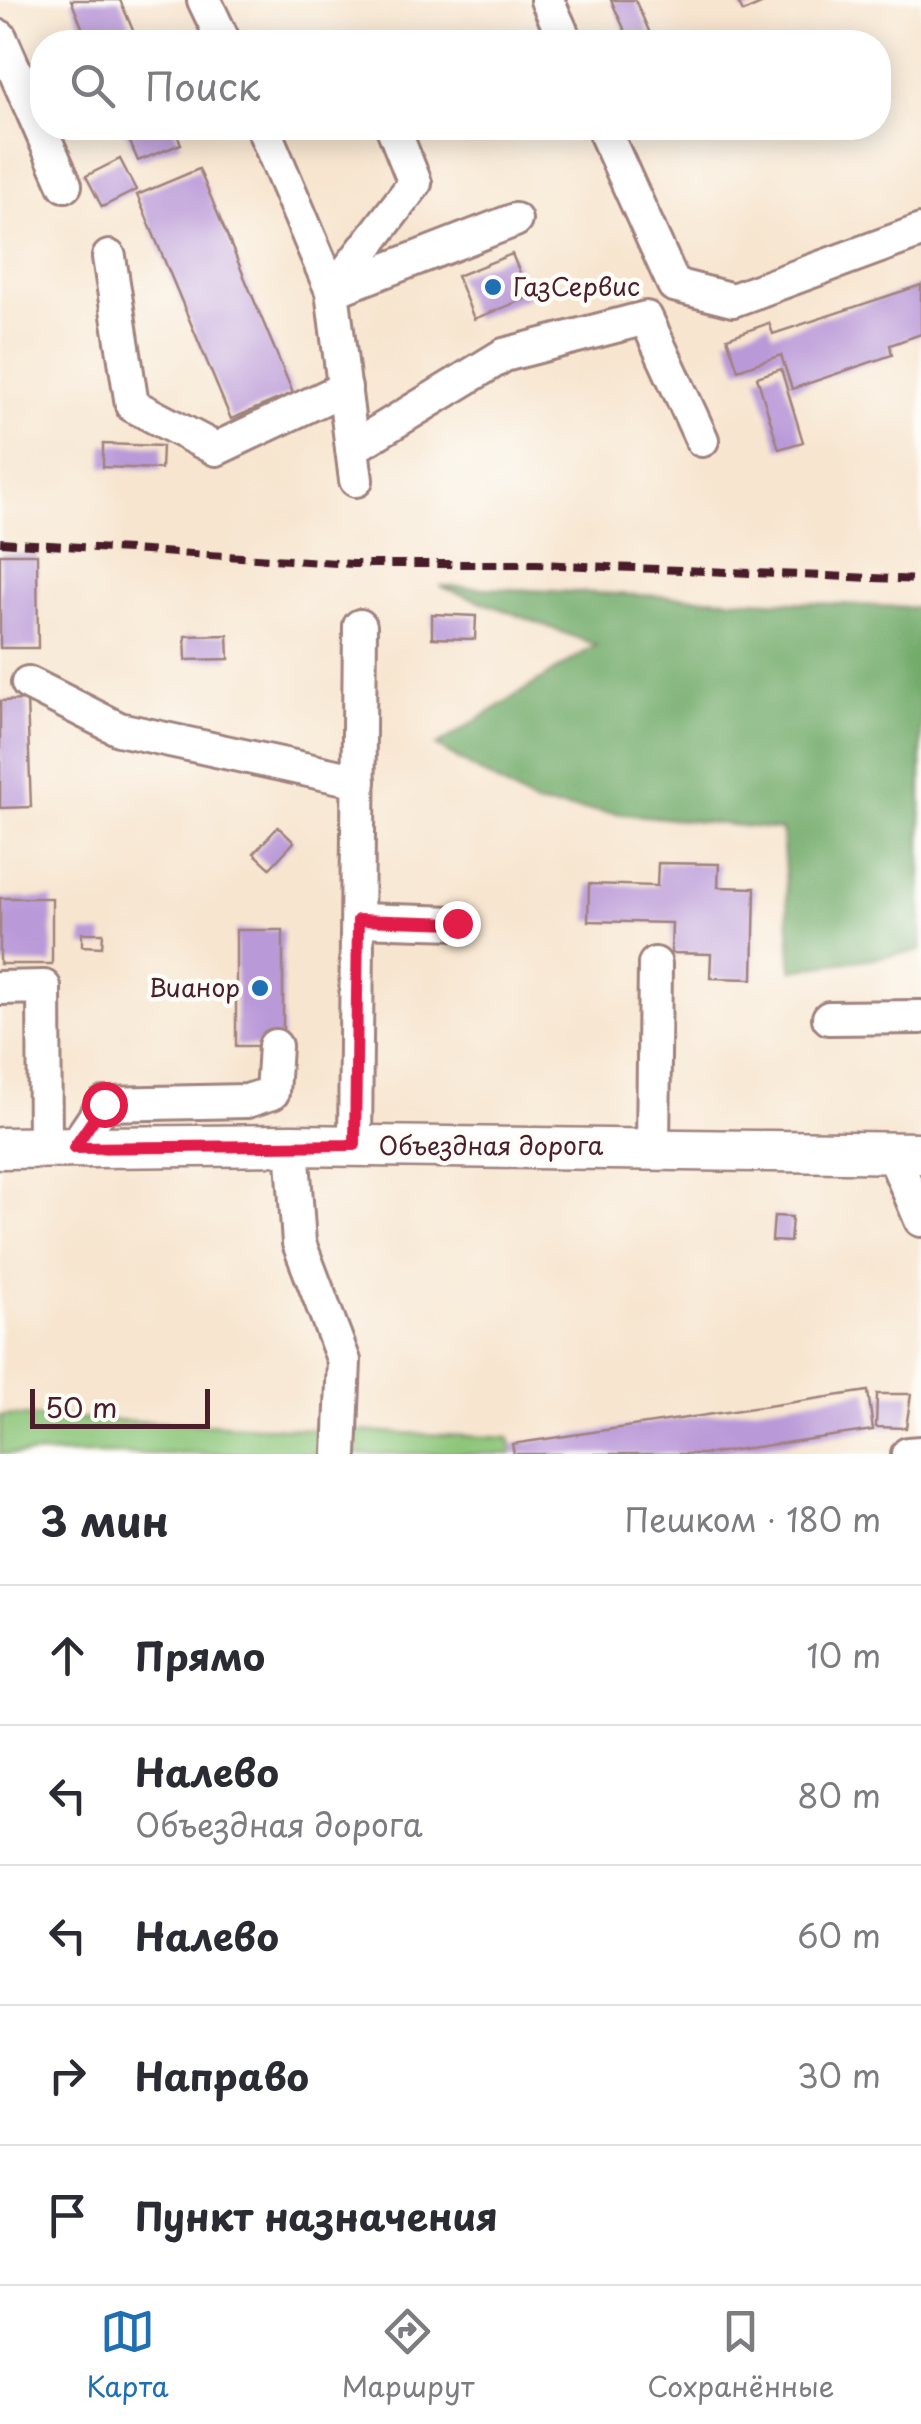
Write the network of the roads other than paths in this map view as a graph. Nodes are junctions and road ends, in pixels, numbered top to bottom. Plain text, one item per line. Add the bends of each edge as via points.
1 (204, 0) edge
2 (547, 0) edge
3 (218, 30) edge
4 (561, 30) edge
5 (0, 37) edge
6 (30, 106) edge
7 (45, 140) edge
8 (268, 140) edge
9 (398, 140) edge
10 (609, 140) edge
11 (65, 186) dead end
12 (515, 220) dead end
13 (921, 231) edge
14 (109, 258) dead end
15 (332, 291) junction
16 (344, 388) junction
17 (702, 440) dead end
18 (360, 626) dead end
19 (28, 683) dead end
20 (359, 781) junction
21 (358, 920) junction
22 (457, 923) dead end
23 (655, 964) dead end
24 (0, 988) edge
25 (921, 1017) edge
26 (829, 1018) dead end
27 (275, 1046) dead end
28 (292, 1145) junction
29 (355, 1145) junction
30 (0, 1148) edge
31 (60, 1148) junction
32 (652, 1148) junction
33 (907, 1153) edge
34 (921, 1220) edge
35 (921, 1453) edge
36 (340, 1454) edge
37 (908, 1454) edge

1 - 3 lane
2 - 4 lane
5 - 6 lane
7 - 11 lane
8 - 15 lane
9 - 15 lane via 415,183
10 - 13 lane via 674,284 733,300
12 - 15 lane
14 - 16 lane via 132,405 216,449
15 - 16 lane
16 - 17 lane via 354,464 504,355 646,318
18 - 20 lane
19 - 20 lane via 119,729
20 - 21 lane
21 - 22 lane
21 - 29 lane
23 - 32 lane
24 - 31 lane via 44,988
25 - 26 lane
27 - 31 lane via 272,1093 247,1100 104,1104
28 - 29 main road, Объездная дорога
28 - 31 main road, Объездная дорога
28 - 36 lane via 298,1243 344,1361
29 - 32 main road, Объездная дорога
30 - 31 main road, Объездная дорога
32 - 33 main road, Объездная дорога
33 - 34 lane
35 - 37 lane

